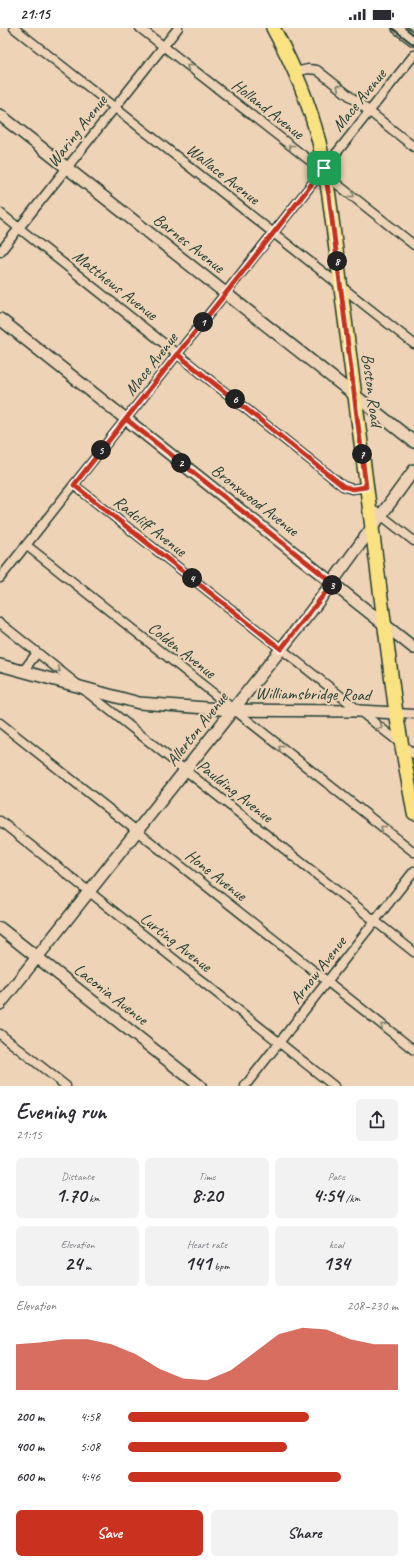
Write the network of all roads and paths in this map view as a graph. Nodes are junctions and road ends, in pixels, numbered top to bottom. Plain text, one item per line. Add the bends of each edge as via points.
1 (14, 28) edge
2 (140, 28) edge
3 (178, 28) edge
4 (273, 28) edge
5 (398, 28) edge
6 (414, 40) edge
7 (163, 46) junction
8 (414, 55) edge
9 (295, 72) junction
10 (115, 107) junction
11 (370, 111) junction
12 (0, 115) edge
13 (414, 147) edge
14 (67, 168) junction
15 (324, 168) junction
16 (0, 213) edge
17 (19, 228) junction
18 (273, 233) junction
19 (414, 245) edge
20 (0, 252) edge
21 (340, 285) junction
22 (226, 293) junction
23 (0, 319) edge
24 (414, 344) edge
25 (177, 354) junction
26 (354, 395) junction
27 (126, 419) junction
28 (414, 442) edge
29 (414, 470) edge
30 (74, 485) junction
31 (366, 487) junction
32 (368, 505) junction
33 (381, 516) junction
34 (371, 530) junction
35 (414, 542) edge
36 (26, 545) junction
37 (0, 578) edge
38 (333, 583) junction
39 (0, 623) edge
40 (384, 625) junction
41 (414, 648) edge
42 (281, 649) junction
43 (37, 653) junction
44 (0, 665) edge
45 (23, 671) junction
46 (80, 687) junction
47 (233, 710) junction
48 (359, 711) junction
49 (396, 713) junction
50 (414, 714) edge
51 (0, 723) edge
52 (400, 743) junction
53 (414, 754) edge
54 (185, 770) junction
55 (414, 813) edge
56 (0, 821) edge
57 (137, 831) junction
58 (414, 852) edge
59 (414, 872) edge
60 (89, 892) junction
61 (376, 921) junction
62 (0, 928) edge
63 (414, 952) edge
64 (37, 957) junction
65 (327, 982) junction
66 (0, 1004) edge
67 (0, 1034) edge
68 (279, 1042) junction
69 (414, 1050) edge
70 (66, 1086) edge
71 (200, 1086) edge
72 (245, 1086) edge
73 (334, 1086) edge

1 - 10 street, Wallace Avenue
2 - 7 street, Holland Avenue
3 - 7 street, Waring Avenue
4 - 9 main road, Boston Road
5 - 6 street
7 - 10 street, Waring Avenue
15 -> 7 street, Holland Avenue via 309,160
8 - 11 street, Mace Avenue
11 -> 9 street via 317,70 308,68
9 - 15 main road, Boston Road via 312,116
10 - 14 street, Waring Avenue
10 - 18 street, Wallace Avenue
11 - 13 street
11 - 15 street, Mace Avenue
12 - 14 street, Barnes Avenue
14 - 17 street, Waring Avenue
14 - 22 street, Barnes Avenue
15 - 18 street, Mace Avenue
15 -> 19 street, Holland Avenue via 337,184
15 - 21 main road, Boston Road
16 - 17 street, Matthews Avenue
17 - 20 street, Waring Avenue
17 - 25 street, Matthews Avenue
18 - 21 street, Wallace Avenue
18 - 22 street, Mace Avenue
21 - 24 street, Wallace Avenue
21 - 26 main road, Boston Road
22 - 25 street, Mace Avenue
22 - 26 street, Barnes Avenue
23 - 27 street, Bronxwood Avenue
25 - 27 street, Mace Avenue
25 - 31 street, Matthews Avenue via 343,486 352,489
26 - 28 street, Barnes Avenue
26 - 31 main road, Boston Road
27 - 30 street, Mace Avenue
27 - 38 street, Bronxwood Avenue
29 - 33 street, Allerton Avenue
30 - 36 street, Mace Avenue
30 - 42 street, Radcliff Avenue
31 - 32 main road, Boston Road
32 - 33 street
32 - 34 main road, Boston Road
33 - 34 street, Allerton Avenue
33 - 35 street
34 - 38 street, Allerton Avenue
34 - 40 main road, Boston Road
36 - 37 street, Mace Avenue
36 - 47 street, Colden Avenue
38 - 40 street, Bronxwood Avenue
38 - 42 street, Allerton Avenue
39 - 43 street, Paulding Avenue
40 - 41 street, Bronxwood Avenue
40 - 49 main road, Boston Road
42 - 47 street, Allerton Avenue
42 - 48 street, Radcliff Avenue
43 - 45 street
43 -> 46 street, Paulding Avenue
44 - 45 street, Williamsbridge Road
45 - 46 street, Williamsbridge Road
46 - 47 street, Williamsbridge Road via 139,702
46 - 54 street, Paulding Avenue
47 - 48 street, Williamsbridge Road
47 - 54 street, Allerton Avenue
58 -> 47 street, Colden Avenue
48 - 49 street, Williamsbridge Road
48 -> 52 street, Radcliff Avenue
49 - 50 street, Williamsbridge Road
49 - 52 main road, Boston Road
51 - 57 street, Hone Avenue
52 - 53 street, Radcliff Avenue
52 - 55 main road, Boston Road
54 - 57 street, Allerton Avenue
54 - 61 street, Paulding Avenue
56 - 60 street, Lurting Avenue
57 - 60 street, Allerton Avenue
57 - 65 street, Hone Avenue
59 - 61 street, Arnow Avenue
60 - 64 street, Allerton Avenue
60 - 68 street, Lurting Avenue
61 - 63 street, Paulding Avenue
61 - 65 street, Arnow Avenue
62 - 64 street, Laconia Avenue
64 - 66 street, Allerton Avenue
64 - 71 street, Laconia Avenue
65 - 68 street, Arnow Avenue
69 -> 65 street, Hone Avenue
67 - 70 street
68 - 72 street, Arnow Avenue
68 - 73 street, Lurting Avenue

